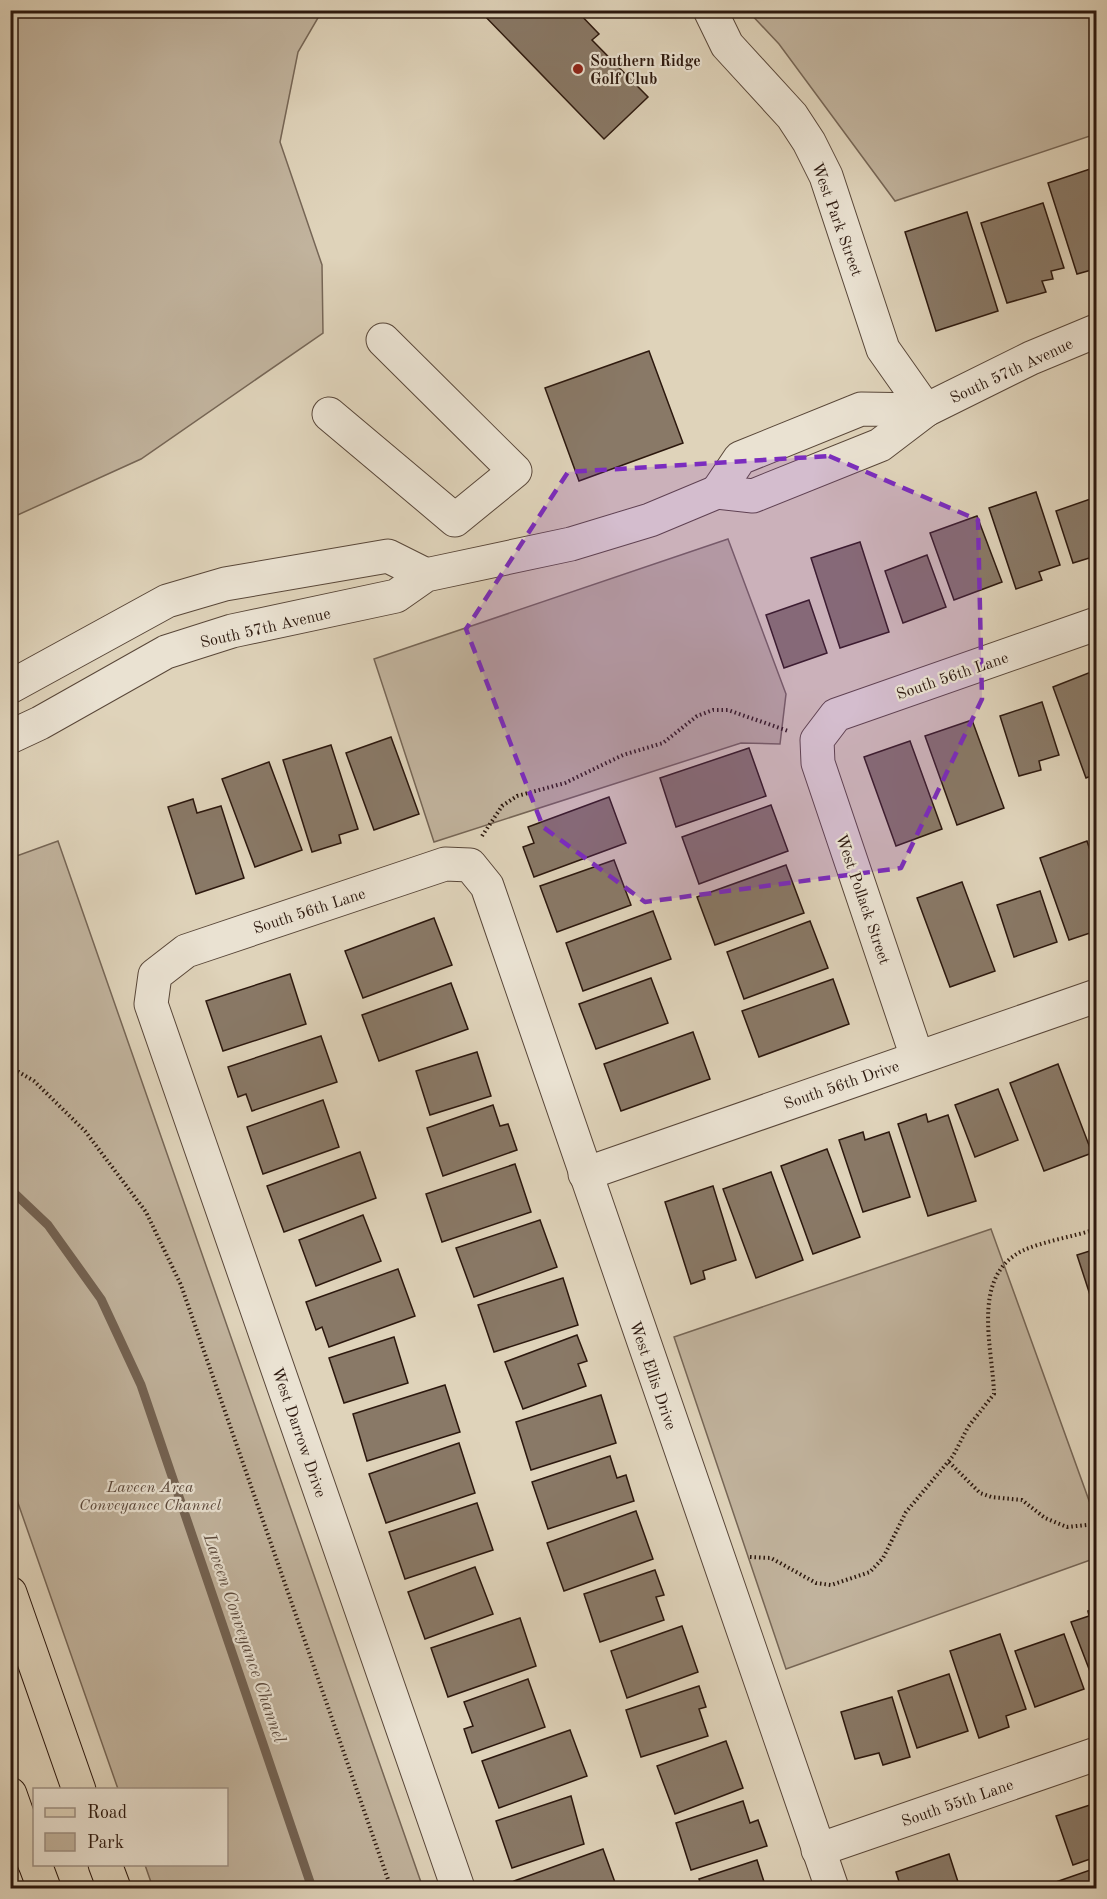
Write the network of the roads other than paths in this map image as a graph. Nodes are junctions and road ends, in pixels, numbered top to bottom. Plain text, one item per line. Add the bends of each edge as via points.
1 (710, 10) edge
2 (1096, 332) edge
3 (383, 340) dead end
4 (926, 410) junction
5 (329, 414) dead end
6 (791, 438) junction
7 (807, 476) junction
8 (717, 492) junction
9 (426, 575) junction
10 (1096, 624) edge
11 (10, 687) edge
12 (10, 737) edge
13 (817, 740) joint
14 (470, 865) joint
15 (155, 975) joint
16 (1096, 996) edge
17 (917, 1057) junction
18 (585, 1174) junction
19 (10, 1593) edge
20 (1096, 1754) edge
21 (78, 1788) edge
22 (10, 1794) edge
23 (818, 1850) junction
24 (33, 1857) edge
25 (36, 1866) edge
26 (106, 1866) edge
27 (44, 1888) edge
28 (114, 1888) edge
29 (458, 1888) edge
30 (832, 1888) edge

1 - 4 street, West Park Street via 727,45 792,116 809,142 826,176 883,349
2 - 4 street, South 57th Avenue via 1030,358
3 - 5 street via 515,471 455,520
4 - 6 street, South 57th Avenue via 861,409
4 - 7 street, South 57th Avenue via 880,445
6 - 7 street
6 - 8 street, South 57th Avenue via 740,458
7 - 8 street, South 57th Avenue via 753,496
8 - 9 street, South 57th Avenue via 650,520 571,544
9 - 11 street via 388,556 225,584 167,601
9 - 12 street, South 57th Avenue via 396,596 232,631 166,652
10 - 13 street, South 56th Lane via 836,715
13 - 17 street, West Pollack Street via 818,763
14 - 15 street, South 56th Lane via 445,864 186,951
14 - 18 street, West Ellis Drive via 487,886
15 - 29 street, West Darrow Drive via 151,1004
16 - 17 street, South 56th Drive
17 - 18 street, South 56th Drive
18 - 23 street, West Ellis Drive
19 - 21 main road
20 - 23 street, South 55th Lane
22 - 24 main road
23 - 30 street, West Ellis Drive
25 - 27 main road
26 - 28 main road

